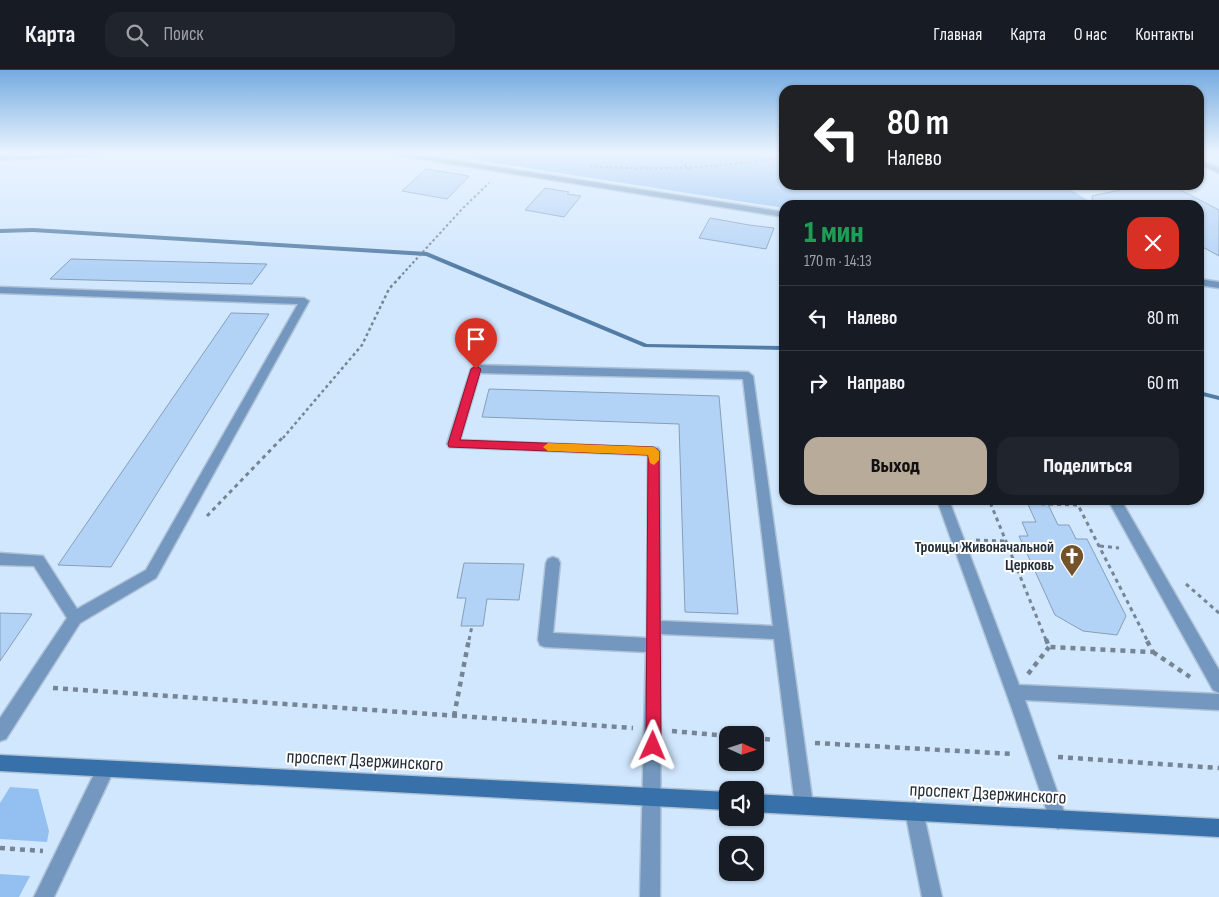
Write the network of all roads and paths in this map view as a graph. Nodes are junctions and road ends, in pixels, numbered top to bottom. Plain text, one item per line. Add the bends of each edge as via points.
1 (480, 192) edge
2 (638, 192) edge
3 (779, 214) edge
4 (1204, 283) edge
5 (1219, 285) edge
6 (0, 290) edge
7 (945, 505) edge
8 (991, 505) edge
9 (1078, 505) edge
10 (1117, 505) edge
11 (204, 519) dead end
12 (958, 539) junction
13 (1006, 541) junction
14 (0, 559) edge
15 (553, 563) dead end
16 (75, 618) junction
17 (472, 626) dead end
18 (654, 627) junction
19 (781, 633) junction
20 (654, 645) junction
21 (1049, 647) junction
22 (1153, 652) junction
23 (1194, 680) dead end
24 (1219, 685) edge
25 (31, 687) junction
26 (1014, 692) junction
27 (1219, 702) edge
28 (454, 716) junction
29 (653, 729) junction
30 (0, 733) edge
31 (719, 735) edge
32 (764, 739) edge
33 (795, 742) junction
34 (1036, 755) junction
35 (0, 763) edge
36 (1219, 768) edge
37 (105, 770) junction
38 (653, 797) junction
39 (719, 801) edge
40 (764, 803) edge
41 (804, 805) junction
42 (914, 811) junction
43 (1058, 820) junction
44 (1219, 828) edge
45 (0, 848) edge
46 (66, 853) junction
47 (44, 897) edge
48 (650, 897) edge
49 (932, 897) edge

1 - 11 path via 389,289 362,345 298,422
2 - 3 street
4 - 5 street
6 - 16 street via 304,301 151,574
7 - 12 street
8 - 13 path
9 - 22 path
10 - 24 street
12 - 13 path
12 - 26 street
13 - 21 path
14 - 16 street via 38,560
15 - 20 street via 545,640
16 - 25 street
17 - 28 path
18 - 19 street
18 - 19 street via 654,451 453,444 476,369 748,376
18 - 20 street
19 - 33 street
20 - 29 street
21 - 22 path
21 - 26 path
22 - 23 path
25 - 28 path
25 - 30 street
26 - 27 street
26 - 34 street
28 - 29 path
29 - 31 path
29 - 38 street
32 - 33 path
33 - 34 path
33 - 41 street
34 - 36 path
34 - 43 street
35 - 37 street, проспект Дзержинского
37 - 38 street, проспект Дзержинского
37 - 46 street
38 - 39 street, проспект Дзержинского
38 - 48 street
40 - 41 street, проспект Дзержинского
41 - 42 street, проспект Дзержинского
42 - 43 street, проспект Дзержинского
42 - 49 street
43 - 44 street, проспект Дзержинского
45 - 46 path
46 - 47 street

